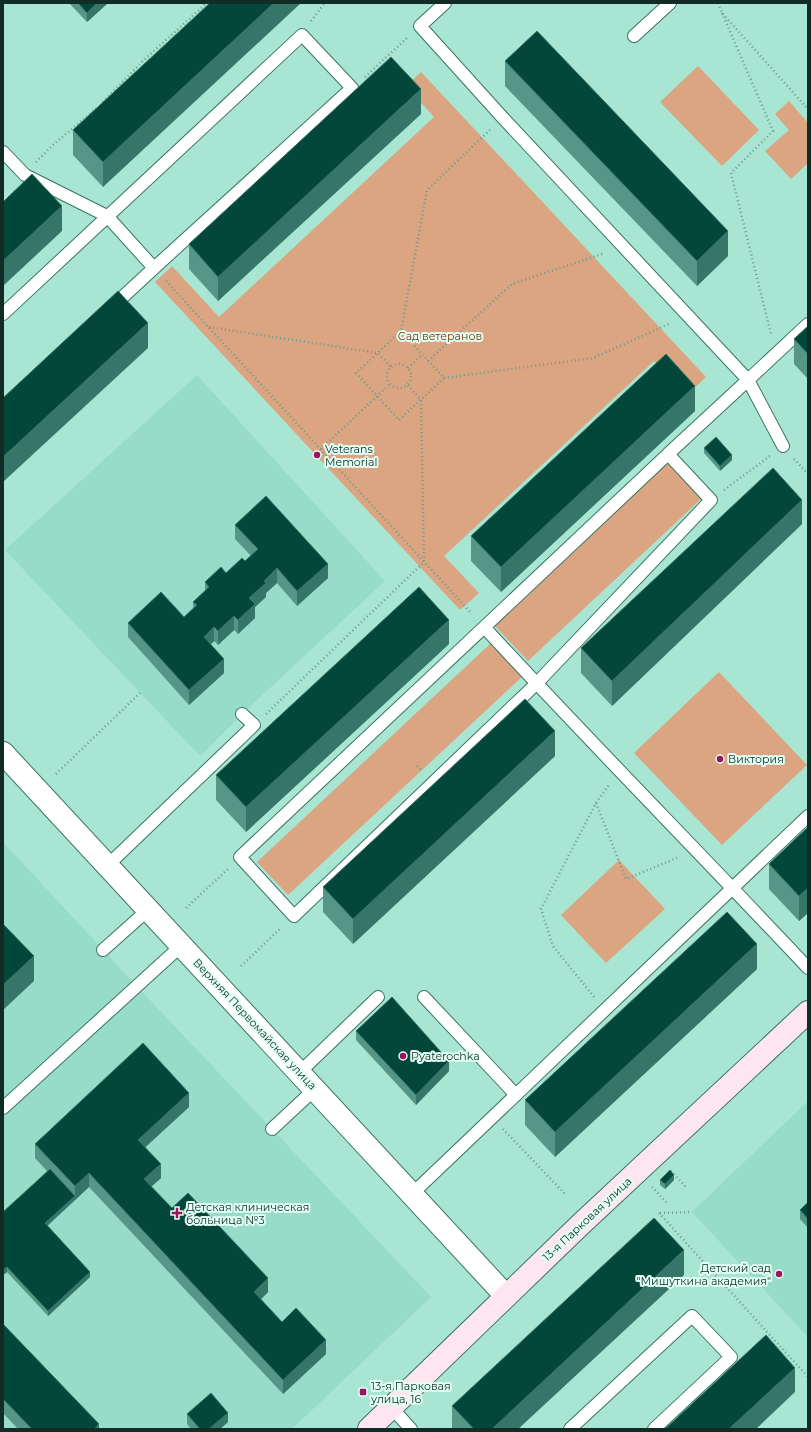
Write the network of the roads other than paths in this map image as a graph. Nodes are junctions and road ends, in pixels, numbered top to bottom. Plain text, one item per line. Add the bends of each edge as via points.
1 (445, 3) edge
2 (670, 3) edge
3 (634, 36) dead end
4 (3, 152) edge
5 (107, 216) junction
6 (154, 268) junction
7 (3, 314) edge
8 (102, 316) edge
9 (808, 324) edge
10 (748, 380) junction
11 (783, 446) road end
12 (668, 454) junction
13 (485, 628) junction
14 (536, 684) junction
15 (242, 714) dead end
16 (3, 753) edge
17 (808, 816) edge
18 (107, 866) junction
19 (733, 888) junction
20 (149, 909) junction
21 (182, 945) junction
22 (103, 950) dead end
23 (808, 968) edge
24 (378, 997) dead end
25 (424, 997) dead end
26 (808, 1012) edge
27 (300, 1072) junction
28 (315, 1089) junction
29 (516, 1095) junction
30 (3, 1108) edge
31 (272, 1129) dead end
32 (412, 1194) junction
33 (506, 1296) junction
34 (391, 1407) junction
35 (369, 1429) edge
36 (411, 1429) edge
37 (570, 1429) edge
38 (654, 1429) edge

1 - 10 lane via 420,26
2 - 3 lane
4 - 5 lane via 24,175
5 - 6 lane
5 - 6 lane via 302,35 352,88
5 - 7 lane
6 - 8 lane
9 - 10 lane
10 - 11 lane
10 - 12 lane
12 - 13 lane
12 - 14 lane via 711,500
13 - 14 lane
13 - 14 lane via 240,857 294,916
14 - 19 lane
15 - 18 lane via 254,725
16 - 18 street, Верхняя Первомайская улица
17 - 19 lane
18 - 20 street, Верхняя Первомайская улица
19 - 23 lane
19 - 29 lane
20 - 21 street, Верхняя Первомайская улица
20 - 22 lane
21 - 27 street, Верхняя Первомайская улица
21 - 30 lane
24 - 27 lane
25 - 29 lane
26 - 33 street, 13-я Парковая улица
27 - 28 street, Верхняя Первомайская улица
28 - 31 lane
28 - 32 street, Верхняя Первомайская улица
29 - 32 lane
32 - 33 street, Верхняя Первомайская улица
33 - 34 street, 13-я Парковая улица
34 - 35 street, 13-я Парковая улица
34 - 36 lane
37 - 38 lane via 692,1316 731,1357

